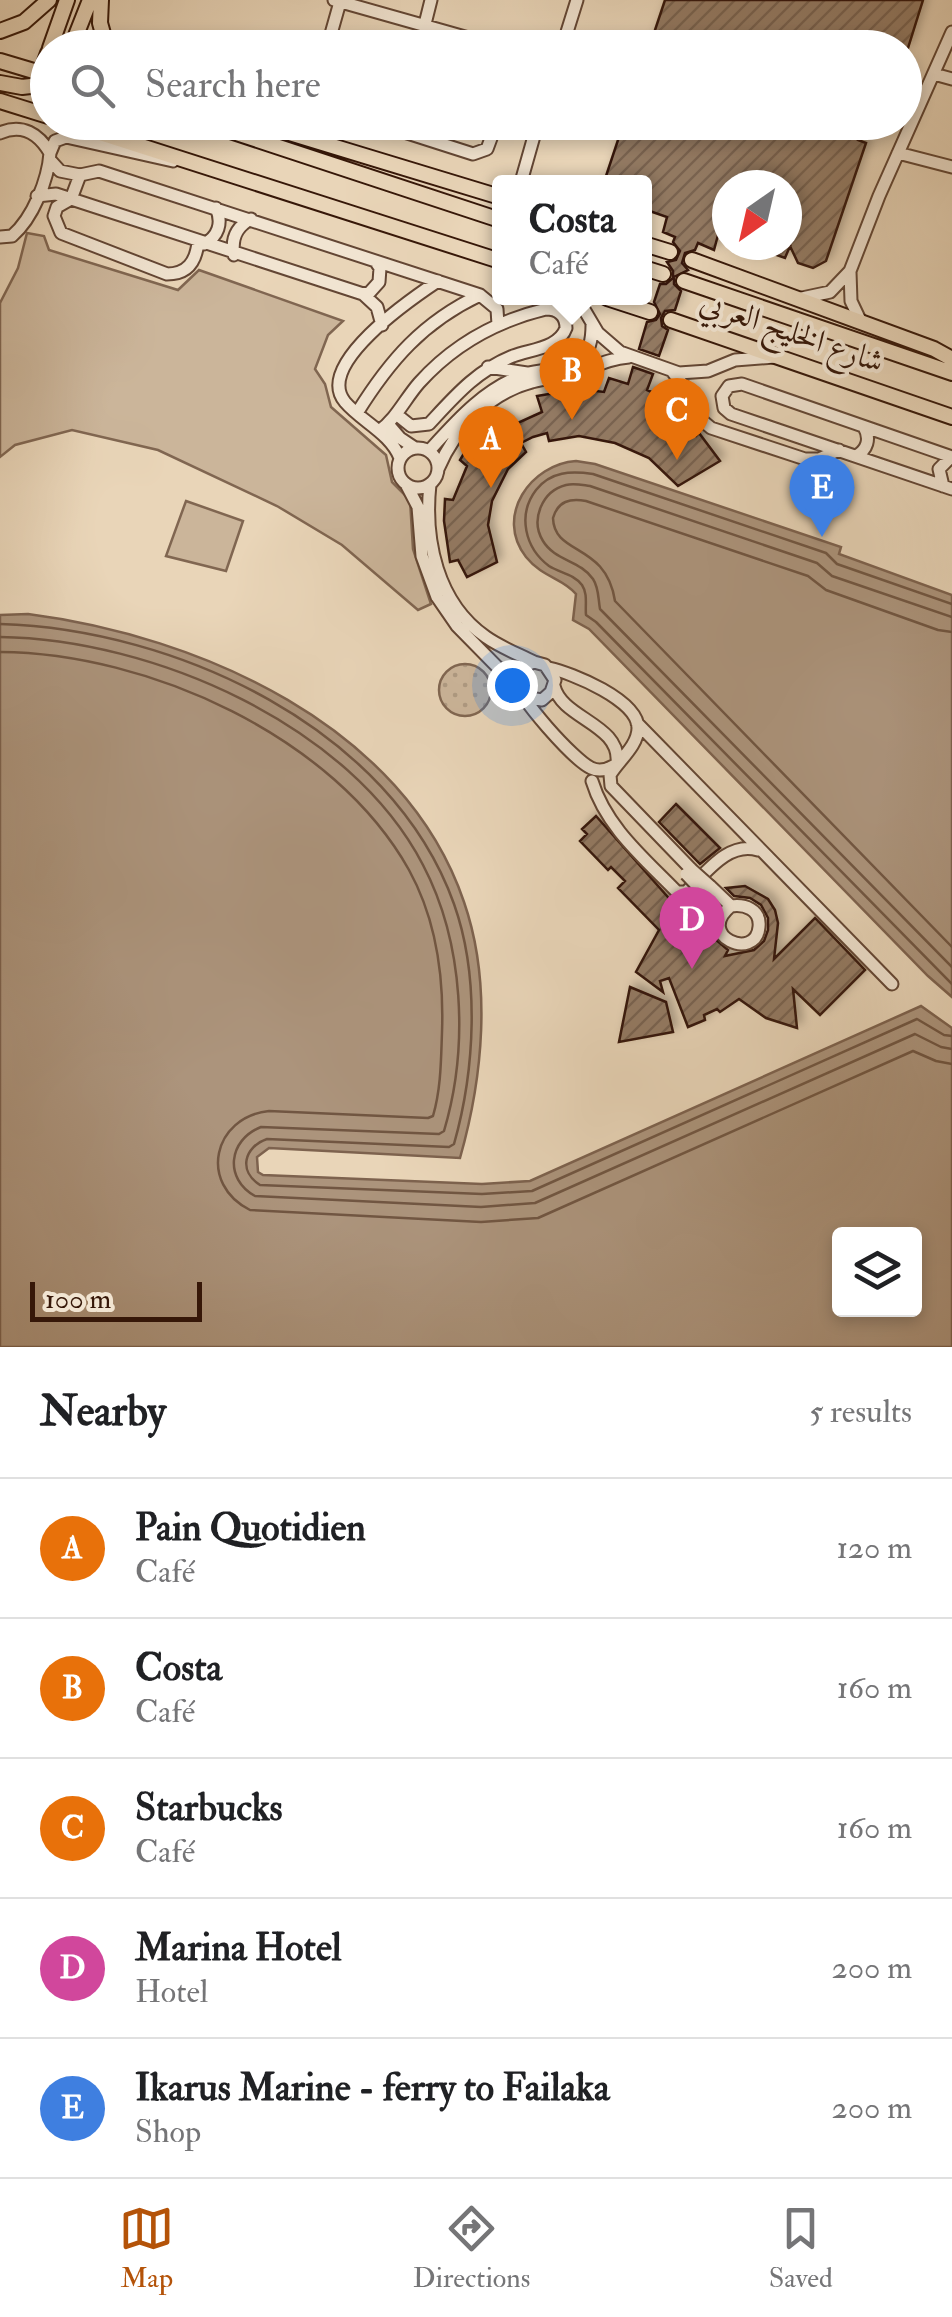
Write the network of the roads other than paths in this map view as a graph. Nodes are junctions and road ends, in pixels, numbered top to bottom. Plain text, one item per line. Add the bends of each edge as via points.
1 (49, 0) edge
2 (67, 0) edge
3 (90, 0) edge
4 (101, 0) edge
5 (431, 0) edge
6 (577, 0) edge
7 (337, 1) edge
8 (424, 24) junction
9 (56, 30) edge
10 (78, 30) edge
11 (102, 30) edge
12 (330, 30) edge
13 (444, 30) edge
14 (568, 30) edge
15 (0, 32) edge
16 (952, 32) edge
17 (0, 61) edge
18 (30, 74) edge
19 (934, 74) junction
20 (952, 79) edge
21 (30, 81) edge
22 (0, 83) edge
23 (922, 100) edge
24 (0, 101) edge
25 (30, 110) edge
26 (30, 131) edge
27 (0, 132) edge
28 (42, 140) edge
29 (58, 140) edge
30 (78, 140) edge
31 (125, 140) edge
32 (258, 140) edge
33 (310, 140) edge
34 (429, 140) edge
35 (491, 140) edge
36 (533, 140) edge
37 (904, 140) edge
38 (293, 152) junction
39 (898, 153) junction
40 (50, 156) junction
41 (385, 164) junction
42 (213, 167) junction
43 (952, 167) edge
44 (523, 175) edge
45 (80, 176) junction
46 (492, 195) edge
47 (37, 196) junction
48 (70, 199) junction
49 (216, 208) junction
50 (492, 217) edge
51 (251, 220) junction
52 (1, 239) edge
53 (201, 244) junction
54 (652, 246) edge
55 (670, 252) dead end
56 (234, 255) junction
57 (492, 257) edge
58 (692, 260) dead end
59 (376, 262) junction
60 (652, 271) edge
61 (850, 271) junction
62 (663, 274) dead end
63 (438, 281) junction
64 (684, 282) dead end
65 (363, 294) junction
66 (480, 295) junction
67 (802, 298) junction
68 (492, 301) edge
69 (494, 305) edge
70 (578, 305) edge
71 (628, 305) edge
72 (650, 312) dead end
73 (671, 320) dead end
74 (860, 320) junction
75 (382, 325) junction
76 (498, 325) junction
77 (592, 326) junction
78 (629, 356) junction
79 (779, 356) junction
80 (952, 359) edge
81 (488, 367) junction
82 (672, 371) junction
83 (527, 373) junction
84 (952, 374) edge
85 (357, 412) junction
86 (952, 417) edge
87 (388, 423) junction
88 (864, 427) junction
89 (415, 448) junction
90 (840, 450) junction
91 (429, 451) junction
92 (856, 456) junction
93 (952, 457) edge
94 (400, 458) junction
95 (438, 468) junction
96 (406, 484) junction
97 (430, 484) junction
98 (947, 488) edge
99 (534, 662) junction
100 (549, 668) junction
101 (554, 686) junction
102 (520, 692) junction
103 (637, 722) junction
104 (659, 744) junction
105 (630, 748) junction
106 (617, 764) junction
107 (588, 767) junction
108 (592, 781) junction
109 (734, 825) junction
110 (760, 850) junction
111 (728, 853) junction
112 (689, 872) junction
113 (727, 909) dead end
114 (892, 984) dead end

1 - 15 main road
2 - 9 main road
3 - 10 main road
4 - 11 main road
5 - 8 street
6 - 14 street
7 - 8 street
7 - 12 street
8 - 13 street
16 - 19 street
17 - 18 main road
19 - 20 street
19 - 23 street
21 - 22 main road
24 - 25 main road
26 - 27 street
28 - 40 street
29 - 40 street
30 - 42 street
31 - 42 main road
32 - 38 main road
33 - 41 main road
34 - 35 street via 473,154 487,150
36 - 44 street
37 - 39 street
38 - 41 main road
38 - 50 main road
39 - 43 street
39 - 61 street
40 - 45 street via 60,171
40 - 47 street
41 - 46 main road
42 - 57 main road
45 - 48 street
45 - 49 street via 99,171
47 - 48 street
47 - 52 street via 16,234
48 - 53 street
48 - 53 street via 55,211 61,233 159,272 187,269
49 - 51 street
49 - 53 street via 219,226
51 - 56 street via 234,236
51 - 59 street
53 - 56 street
54 - 55 main road
56 - 65 street
58 - 67 main road
59 - 63 street
59 - 65 street via 380,282
60 - 62 main road, شارع الخليج العربي
61 - 67 street via 830,292
61 - 74 street
63 - 66 street
63 - 75 street
64 - 84 main road, شارع الخليج العربي
65 - 75 street via 377,307
66 - 68 street
66 - 85 street via 406,344
67 - 74 main road
69 - 76 street
70 - 77 street
71 - 72 main road, شارع الخليج العربي
73 - 79 main road, شارع الخليج العربي
74 - 80 main road
75 - 85 street via 338,377 341,396
76 - 81 street via 552,309 566,328 558,341
76 - 87 street via 438,363
77 - 78 street
77 - 83 street via 579,361
78 - 82 street
78 - 95 street via 503,392 458,434
79 - 82 street via 688,374
79 - 86 main road, شارع الخليج العربي
81 - 83 street
81 - 87 street via 428,424
82 - 90 street via 711,428 805,459
83 - 91 street via 489,392
85 - 87 street
87 - 89 street
87 - 94 street
88 - 90 street via 742,384 723,392 722,404 731,414
88 - 92 street via 868,442
88 - 93 street
89 - 91 street
89 - 94 street
90 - 92 street
91 - 95 street
92 - 98 street
93 - 98 street via 940,469
94 - 96 street
95 - 97 street
96 - 97 street
96 - 102 street via 418,507 422,556 436,598
97 - 99 street via 430,538 452,601 485,637
99 - 100 street
99 - 102 street via 517,672
100 - 101 street
100 - 103 street via 604,690
101 - 102 street via 542,700
101 - 106 street via 558,698 604,732
102 - 107 street
103 - 104 street
103 - 105 street
104 - 105 street
104 - 109 street
105 - 106 street
106 - 107 street
106 - 112 street via 610,786
107 - 108 street
108 - 111 street via 620,834 677,892 686,892
108 - 112 street
109 - 110 street
109 - 111 street
110 - 111 street
110 - 114 street
112 - 113 street, bridge

